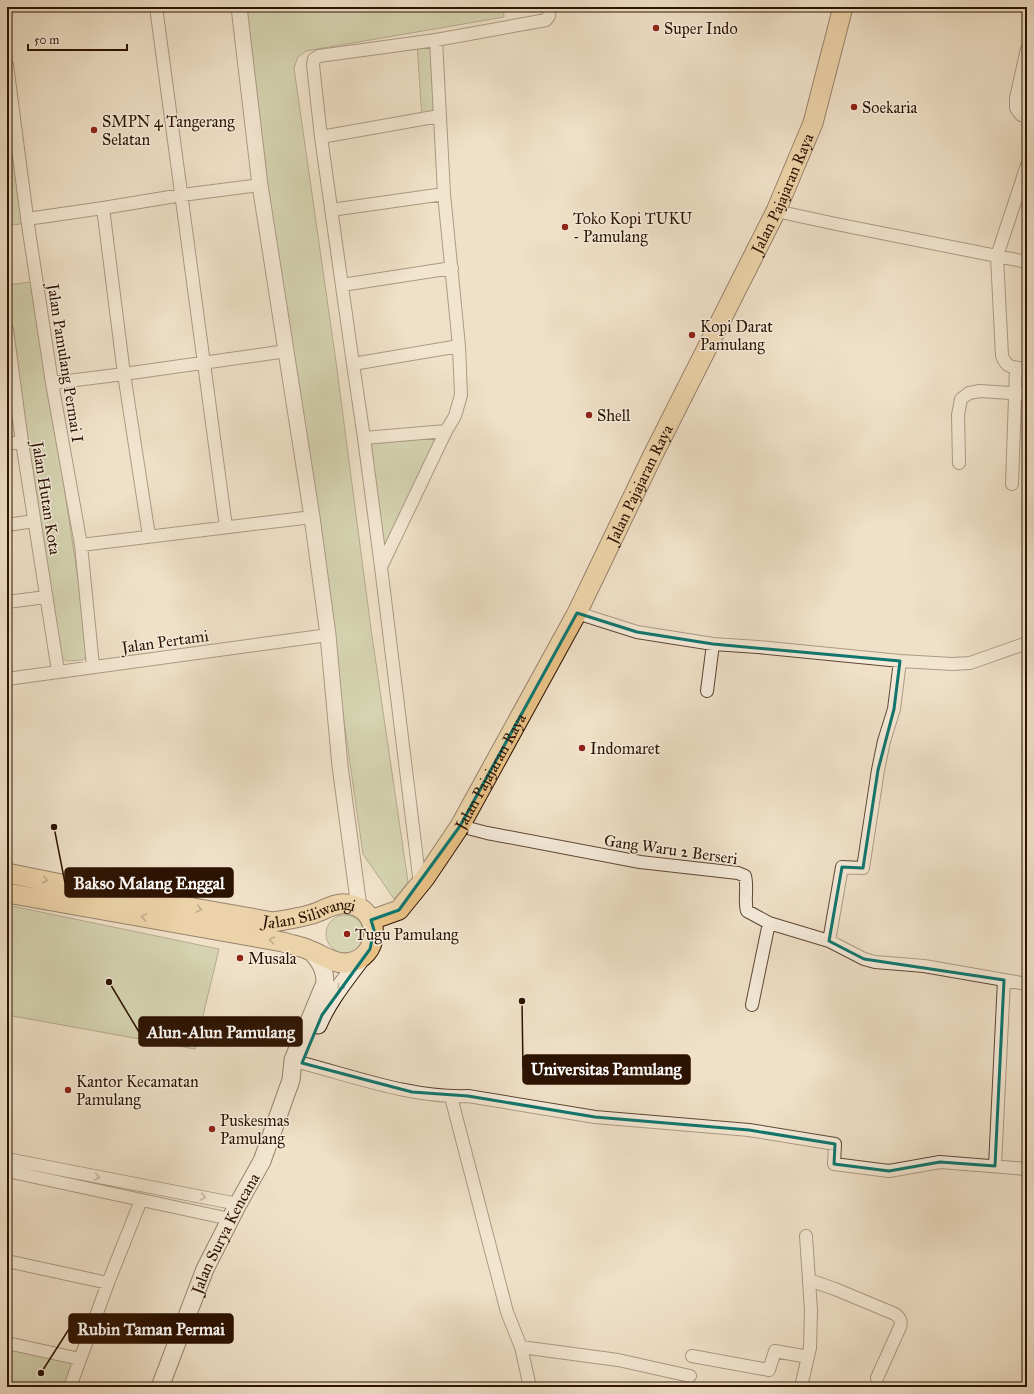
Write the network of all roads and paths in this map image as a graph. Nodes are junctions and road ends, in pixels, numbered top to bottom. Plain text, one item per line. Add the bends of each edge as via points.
1 (156, 7) edge
2 (239, 7) edge
3 (550, 7) edge
4 (843, 7) edge
5 (436, 40) junction
6 (1027, 49) edge
7 (7, 65) edge
8 (439, 116) junction
9 (1027, 116) edge
10 (321, 137) junction
11 (1027, 165) edge
12 (1025, 177) edge
13 (260, 185) junction
14 (444, 194) junction
15 (182, 195) junction
16 (103, 208) junction
17 (331, 210) junction
18 (776, 211) junction
19 (27, 219) junction
20 (997, 256) junction
21 (1027, 262) edge
22 (452, 268) junction
23 (342, 285) junction
24 (7, 330) edge
25 (459, 346) junction
26 (287, 350) junction
27 (203, 362) junction
28 (9, 363) edge
29 (353, 364) junction
30 (1022, 368) edge
31 (124, 374) junction
32 (52, 383) junction
33 (1021, 394) edge
34 (446, 431) junction
35 (364, 438) junction
36 (22, 442) junction
37 (7, 444) edge
38 (959, 463) dead end
39 (1012, 484) dead end
40 (312, 516) junction
41 (34, 521) junction
42 (7, 525) edge
43 (226, 527) junction
44 (150, 536) junction
45 (81, 545) junction
46 (381, 567) junction
47 (46, 597) junction
48 (7, 602) edge
49 (577, 613) junction
50 (328, 635) junction
51 (1027, 643) edge
52 (712, 644) junction
53 (900, 661) junction
54 (94, 666) junction
55 (58, 671) junction
56 (7, 679) edge
57 (707, 691) dead end
58 (460, 826) junction
59 (7, 873) edge
60 (420, 884) junction
61 (7, 893) edge
62 (365, 914) junction
63 (769, 923) junction
64 (828, 941) junction
65 (310, 950) junction
66 (363, 956) junction
67 (1004, 980) junction
68 (1027, 984) edge
69 (752, 1005) dead end
70 (302, 1063) junction
71 (290, 1080) junction
72 (451, 1096) junction
73 (7, 1159) edge
74 (995, 1166) junction
75 (1027, 1169) edge
76 (7, 1171) edge
77 (58, 1175) junction
78 (140, 1200) junction
79 (238, 1204) junction
80 (230, 1219) junction
81 (806, 1236) dead end
82 (7, 1261) edge
83 (809, 1280) junction
84 (108, 1284) junction
85 (7, 1343) edge
86 (521, 1347) junction
87 (692, 1356) dead end
88 (808, 1357) junction
89 (80, 1359) junction
90 (690, 1376) dead end
91 (877, 1378) dead end
92 (529, 1386) edge
93 (70, 1387) edge
94 (160, 1387) edge
95 (801, 1387) edge

1 - 15 street
2 - 13 street
3 - 5 street via 546,20
4 - 18 main road, Jalan Pajajaran Raya via 813,123
5 - 8 street
5 - 10 street via 319,56 314,59
6 - 9 street via 1016,98 1016,108 1021,115
7 - 19 street, Jalan Pamulang Permai I
8 - 10 street
8 - 14 street
10 - 17 street
11 - 12 street
12 - 20 street
13 - 15 street
13 - 26 street
14 - 17 street
14 - 22 street
15 - 16 street
15 - 27 street
16 - 19 street
16 - 31 street
17 - 23 street
18 - 20 street
18 - 49 main road, Jalan Pajajaran Raya
19 - 32 street, Jalan Pamulang Permai I
20 - 21 street
20 - 30 street via 1002,356 1005,363 1011,367
22 - 23 street
22 - 25 street
23 - 29 street
24 - 28 street, Jalan Hutan Kota
25 - 29 street
25 - 34 street via 461,395 455,416
26 - 27 street
26 - 40 street
27 - 31 street
27 - 43 street
28 - 36 street, Jalan Hutan Kota
29 - 35 street
30 - 33 street
31 - 32 street
31 - 44 street
32 - 45 street, Jalan Pamulang Permai I
33 - 38 street via 980,391 969,393 961,399 958,415
33 - 39 street
34 - 35 street
34 - 46 street
35 - 46 street
36 - 37 street
36 - 41 street, Jalan Hutan Kota
40 - 43 street
40 - 50 street
41 - 42 street
41 - 47 street, Jalan Hutan Kota
43 - 44 street
44 - 45 street
45 - 54 street, Jalan Pamulang Permai I
46 - 60 street
47 - 48 street
47 - 55 street, Jalan Hutan Kota
49 - 52 street via 637,632
49 - 58 main road, Jalan Pajajaran Raya
50 - 54 street, Jalan Pertami
50 - 62 street via 340,766
51 - 53 street via 970,663
52 - 53 street
52 - 57 street
53 - 64 street via 894,709 878,770 863,868 842,867
54 - 55 street, Jalan Pertami
55 - 56 street, Jalan Pertami
58 - 60 main road, Jalan Pajajaran Raya
58 - 63 street, Gang Waru 2 Berseri via 640,862 738,873 745,876 747,911
59 -> 62 main road, Jalan Siliwangi via 273,922 313,914 341,904
60 - 62 main road, Jalan Pajajaran Raya via 399,910
65 -> 61 main road, Jalan Siliwangi via 283,942
62 - 66 main road, Jalan Siliwangi via 374,930 370,949
63 - 64 street, Gang Waru 2 Berseri
63 - 69 street
64 - 67 street, Gang Waru 2 Berseri via 875,962 924,966
65 - 66 main road, Jalan Siliwangi via 336,962 350,962
65 - 71 main road, Jalan Surya Kencana via 321,963 325,983 293,1060
66 -> 70 main road, Jalan Surya Kencana via 322,1015
67 - 68 street, Gang Waru 2 Berseri
67 - 74 street
70 - 71 main road, Jalan Surya Kencana
70 - 72 street via 412,1092
71 - 79 main road, Jalan Surya Kencana via 262,1161
72 - 74 street via 468,1096 595,1117 749,1130 835,1144 834,1164 889,1171 940,1162
72 - 86 street via 507,1312
73 - 77 street
74 - 75 street
76 - 77 street
77 - 78 street
77 -> 79 street
78 - 80 street
78 - 84 street
79 - 80 main road, Jalan Surya Kencana
80 - 94 main road, Jalan Surya Kencana via 206,1269
81 - 83 street
82 - 84 street
83 - 88 street via 811,1321
83 - 91 street via 895,1314 900,1319 902,1324
84 - 89 street
85 - 89 street
86 - 90 street via 618,1360
86 - 92 street
87 - 88 street via 769,1370 775,1351
88 - 95 street
89 - 93 street

